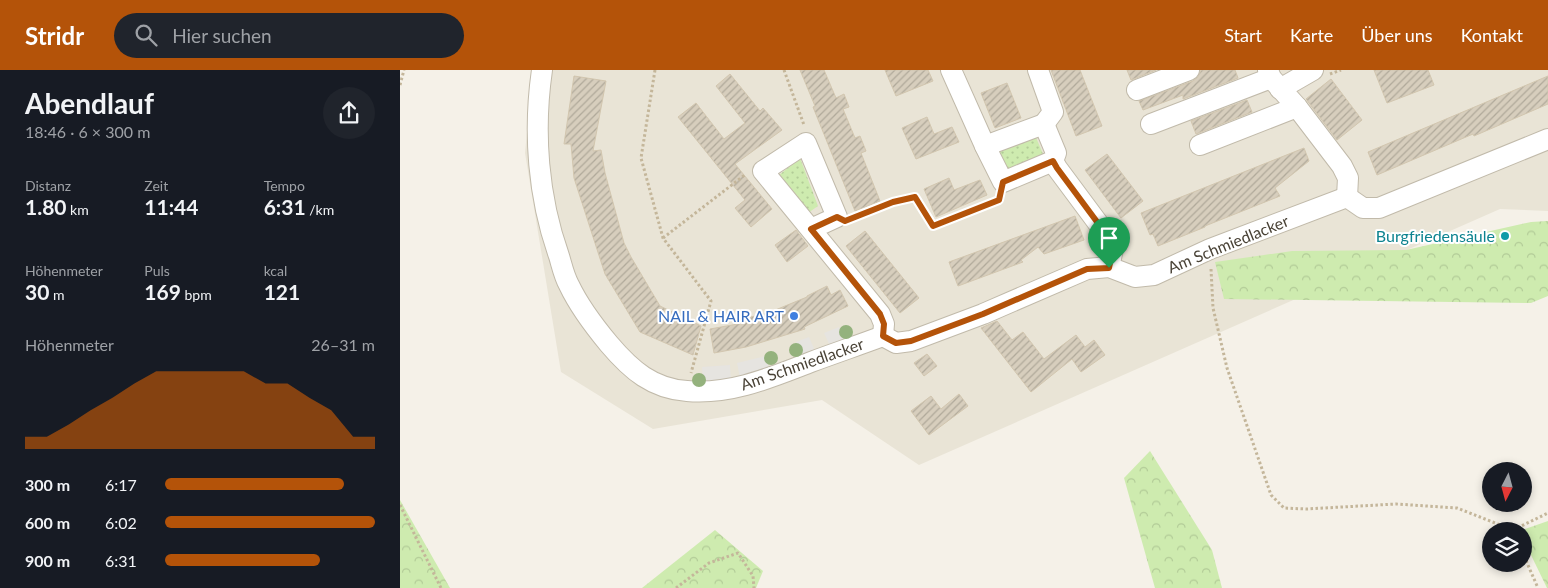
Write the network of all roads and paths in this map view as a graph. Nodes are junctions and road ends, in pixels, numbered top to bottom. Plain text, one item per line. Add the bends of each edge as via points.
1 (404, 70) edge
2 (542, 70) edge
3 (654, 70) edge
4 (784, 70) edge
5 (951, 70) edge
6 (1038, 70) edge
7 (1189, 70) edge
8 (1313, 70) edge
9 (1273, 79) edge
10 (400, 85) edge
11 (1137, 90) dead end
12 (1297, 107) junction
13 (1044, 124) junction
14 (1151, 124) dead end
15 (1548, 139) edge
16 (806, 143) junction
17 (1200, 145) dead end
18 (985, 146) junction
19 (1053, 161) junction
20 (1003, 182) junction
21 (735, 183) dead end
22 (1347, 197) junction
23 (837, 217) junction
24 (811, 229) junction
25 (663, 238) junction
26 (1210, 249) junction
27 (1109, 268) junction
28 (883, 336) junction
29 (691, 373) dead end
30 (400, 505) edge
31 (1548, 512) edge
32 (1491, 522) edge
33 (1530, 522) edge
34 (1531, 572) edge
35 (441, 588) edge
36 (676, 588) edge
37 (754, 588) edge
38 (1538, 588) edge

1 - 10 path
2 - 28 street, Am Schmiedlacker via 538,156 549,228 568,284 582,308 633,370 653,383 676,390 724,390
3 - 25 path via 641,158
4 - 16 path via 804,123
5 - 18 street
6 - 13 street via 1053,112
7 - 11 street
8 - 9 street
9 - 12 street
9 - 14 street
12 - 17 street
12 - 22 street via 1342,166 1348,178
13 - 18 street
13 - 19 street via 1056,153
15 - 22 street via 1379,208 1363,208
16 - 23 street
16 - 24 street, Am Schmiedlacker via 763,171
18 - 20 street
19 - 20 street
19 - 27 street via 1109,238 1113,249
20 - 23 path via 999,200 933,226 915,197 845,221
21 - 25 path
22 - 26 street, Am Schmiedlacker
23 - 24 street
24 - 28 street, Am Schmiedlacker via 880,314 884,324
25 - 29 path via 711,301
26 - 27 street, Am Schmiedlacker via 1154,275 1135,277
26 - 32 path via 1213,308 1227,368 1270,495 1284,508 1396,504 1457,508
27 - 28 street, Am Schmiedlacker via 1087,269 911,341 896,343
30 - 35 path
31 - 33 path
34 - 38 path
36 - 37 path via 709,563 738,553 753,576

